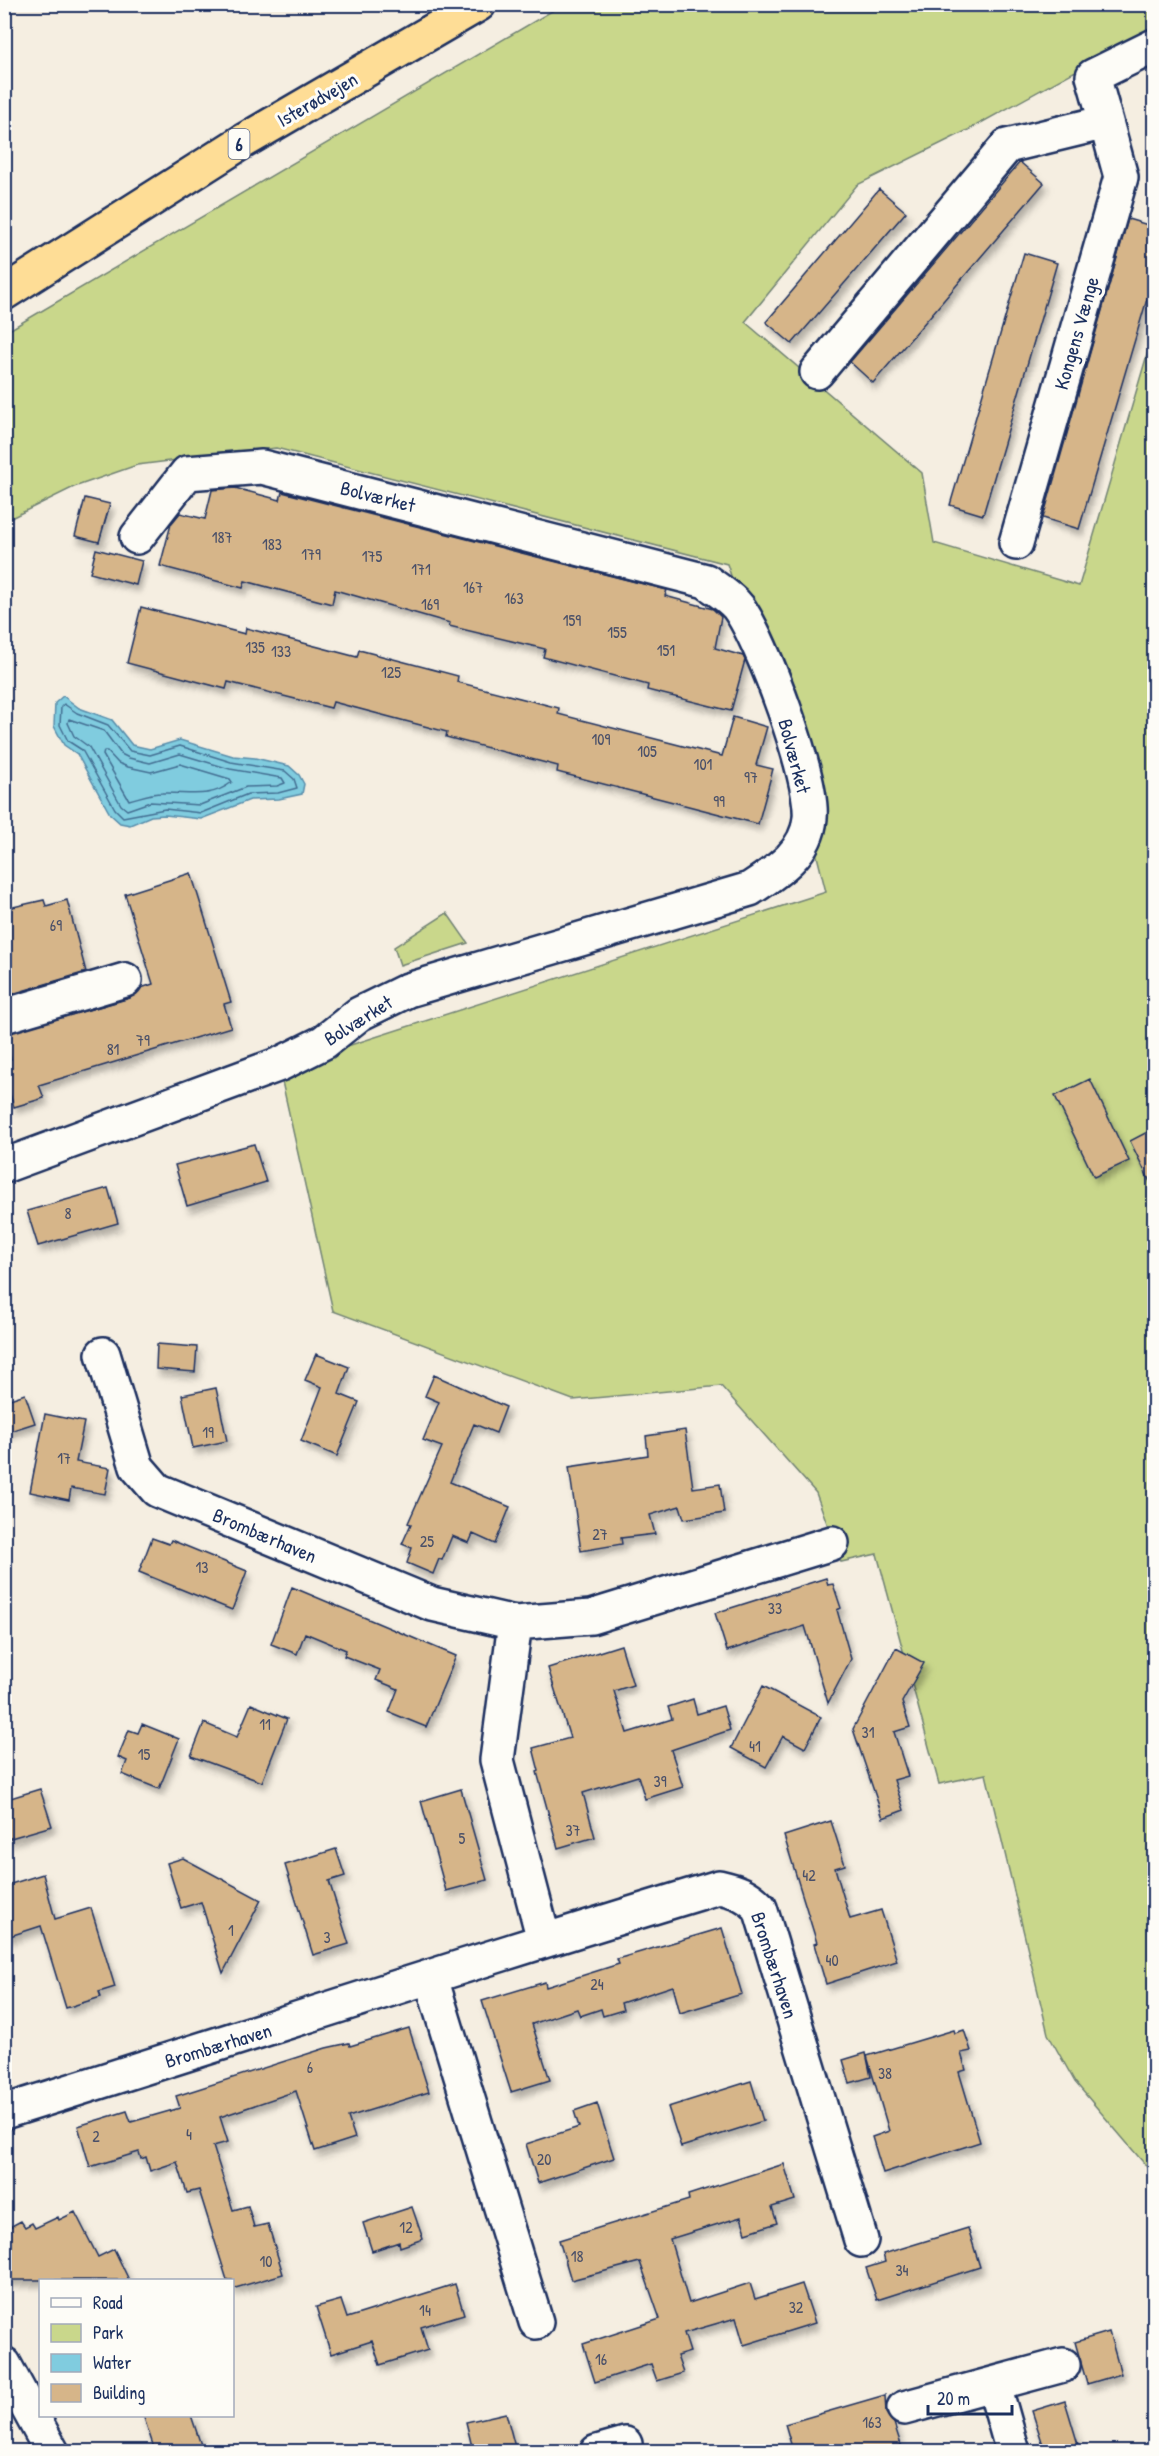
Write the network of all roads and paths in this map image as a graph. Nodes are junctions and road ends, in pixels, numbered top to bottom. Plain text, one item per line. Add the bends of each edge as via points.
1 (479, 4) edge
2 (1155, 46) edge
3 (1106, 122) junction
4 (4, 293) edge
5 (817, 372) dead end
6 (136, 537) dead end
7 (1016, 543) dead end
8 (125, 980) dead end
9 (4, 1016) edge
10 (4, 1166) edge
11 (103, 1354) dead end
12 (832, 1543) dead end
13 (515, 1623) junction
14 (544, 1940) junction
15 (431, 1978) junction
16 (4, 2112) edge
17 (861, 2240) dead end
18 (536, 2322) dead end
19 (4, 2364) edge
20 (1063, 2365) dead end
21 (994, 2385) junction
22 (904, 2408) dead end
23 (52, 2451) edge
24 (1013, 2451) edge

1 - 4 highway, Isterødvejen / 6 via 242,142
2 - 3 street, Kongens Vænge via 1093,76
3 - 5 street via 1006,146
3 - 7 street, Kongens Vænge via 1121,177
6 - 10 street, Bolværket via 187,473 262,466 706,582 737,606 766,661 802,766 810,818 800,846 784,868 750,889 408,990 359,1014 324,1042 280,1064
8 - 9 street
11 - 13 street, Brombærhaven via 137,1467 157,1490 432,1604
12 - 13 street, Brombærhaven via 591,1617
13 - 14 street via 497,1760
14 - 15 street, Brombærhaven
14 - 17 street, Brombærhaven via 719,1887 750,1898 760,1908
15 - 16 street, Brombærhaven
15 - 18 street
19 - 23 street
20 - 21 street
21 - 22 street
21 - 24 street

